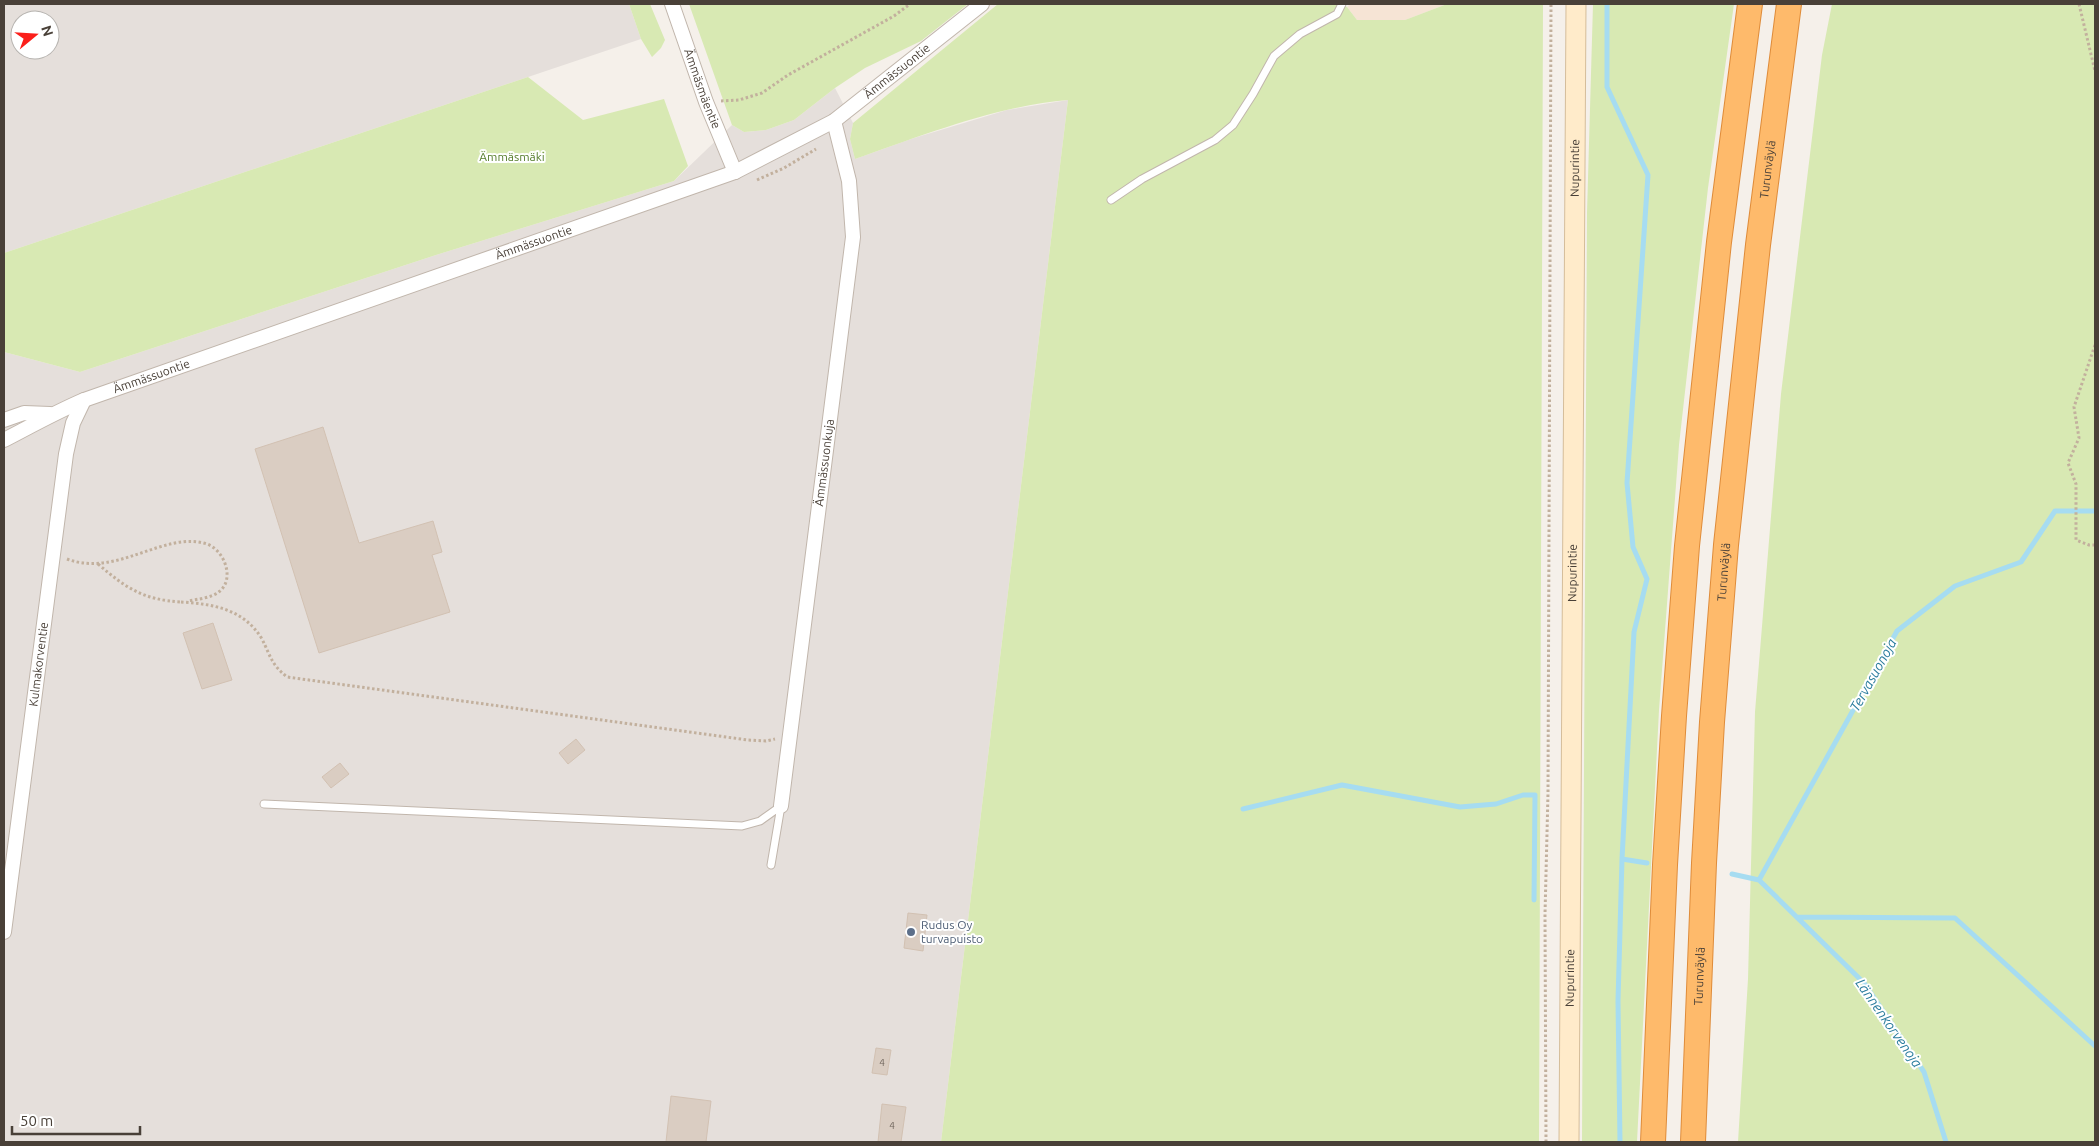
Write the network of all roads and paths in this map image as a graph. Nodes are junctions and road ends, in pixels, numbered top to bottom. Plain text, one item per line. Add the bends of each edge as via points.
1 (672, 4) edge
2 (910, 4) edge
3 (982, 4) edge
4 (1342, 4) edge
5 (1551, 4) edge
6 (1576, 4) edge
7 (1750, 4) edge
8 (1789, 4) edge
9 (2079, 4) edge
10 (2095, 70) edge
11 (706, 102) junction
12 (834, 121) junction
13 (735, 172) junction
14 (1111, 200) dead end
15 (2095, 344) edge
16 (84, 400) junction
17 (50, 414) junction
18 (4, 420) edge
19 (4, 440) edge
20 (2095, 545) edge
21 (54, 550) junction
22 (98, 564) junction
23 (181, 602) junction
24 (789, 733) junction
25 (264, 804) dead end
26 (781, 806) junction
27 (771, 865) dead end
28 (4, 932) edge
29 (1546, 1142) edge
30 (1569, 1142) edge
31 (1653, 1142) edge
32 (1693, 1142) edge

1 - 11 street, Ämmäsmäentie
2 - 11 path via 762,92 739,100
3 - 12 street, Ämmässuontie
4 - 14 lane via 1337,14 1300,34 1274,56 1233,125 1215,140 1142,179
5 - 29 path
6 - 30 main road, Nupurintie
7 - 31 highway via 1719,242 1686,565 1665,855
8 - 32 highway, Turunväylä via 1758,244 1726,545 1712,722
9 - 10 path
11 - 13 street, Ämmäsmäentie
12 - 13 street, Ämmässuontie
12 - 24 street, Ämmässuonkuja via 850,182 853,237
13 - 16 street, Ämmässuontie
15 - 20 path via 2074,407 2079,438 2068,463 2076,484 2076,540
16 - 17 street, Ämmässuontie
16 - 21 street, Kulmakorventie via 73,423 66,454
17 - 18 street, Ämmässuontie via 24,413
17 - 19 street, Ämmässuontie
21 - 22 path via 76,562
21 - 28 street, Kulmakorventie
22 - 23 path via 123,586 140,595
22 - 23 path via 185,541 210,545 219,551 226,567 227,576 222,590 201,599
23 - 24 path via 206,604 238,614 262,639 276,668 287,677 748,740 766,741
24 - 26 street, Ämmässuonkuja
25 - 26 lane via 742,826 760,821
26 - 27 lane

